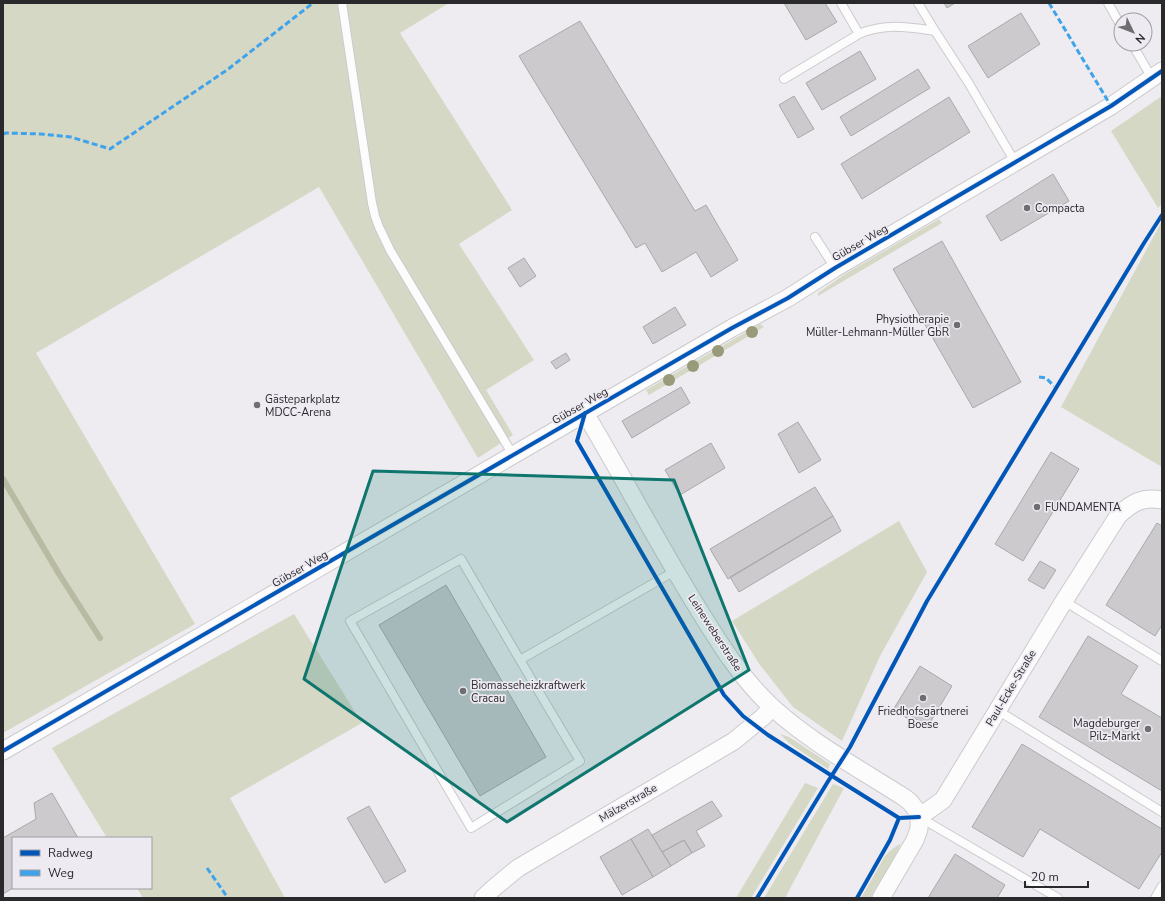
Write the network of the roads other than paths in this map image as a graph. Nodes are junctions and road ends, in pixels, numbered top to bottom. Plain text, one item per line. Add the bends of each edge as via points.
1 (342, 3) edge
2 (841, 3) edge
3 (918, 3) edge
4 (1108, 3) edge
5 (1113, 12) edge
6 (935, 31) junction
7 (859, 34) junction
8 (1139, 52) edge
9 (1157, 74) edge
10 (784, 79) dead end
11 (1015, 162) junction
12 (815, 236) dead end
13 (835, 268) junction
14 (585, 413) junction
15 (513, 455) junction
16 (1162, 500) edge
17 (675, 571) junction
18 (1064, 601) junction
19 (520, 660) junction
20 (1162, 661) edge
21 (772, 707) junction
22 (997, 710) junction
23 (3, 751) edge
24 (1162, 812) edge
25 (919, 817) junction
26 (1162, 886) edge
27 (483, 898) edge
28 (881, 898) edge
29 (1058, 898) edge
30 (1155, 898) edge

1 - 15 lane via 375,216 390,250
2 - 7 lane
3 - 6 lane
4 - 5 lane
6 - 7 lane via 896,26
6 - 11 lane
7 - 10 lane
8 - 9 lane
9 - 11 street, Gübser Weg via 1111,106
11 - 13 street, Gübser Weg
12 - 13 lane
13 - 14 street, Gübser Weg via 788,298 738,324
14 - 15 street, Gübser Weg
14 - 17 street, Leineweberstraße
15 - 23 street, Gübser Weg
16 - 18 street, Paul-Ecke-Straße via 1139,501 1118,516
17 - 19 lane
17 - 21 street, Leineweberstraße via 731,660
18 - 20 lane
18 - 22 street, Paul-Ecke-Straße
19 - 19 lane via 580,761 471,828 350,621 461,559
21 - 25 street, Leineweberstraße via 818,744 905,798
21 - 27 street, Mälzerstraße via 734,742 518,868
22 - 24 lane
22 - 25 street, Paul-Ecke-Straße via 943,800
25 - 28 street via 917,834
25 - 29 lane
26 - 30 lane

